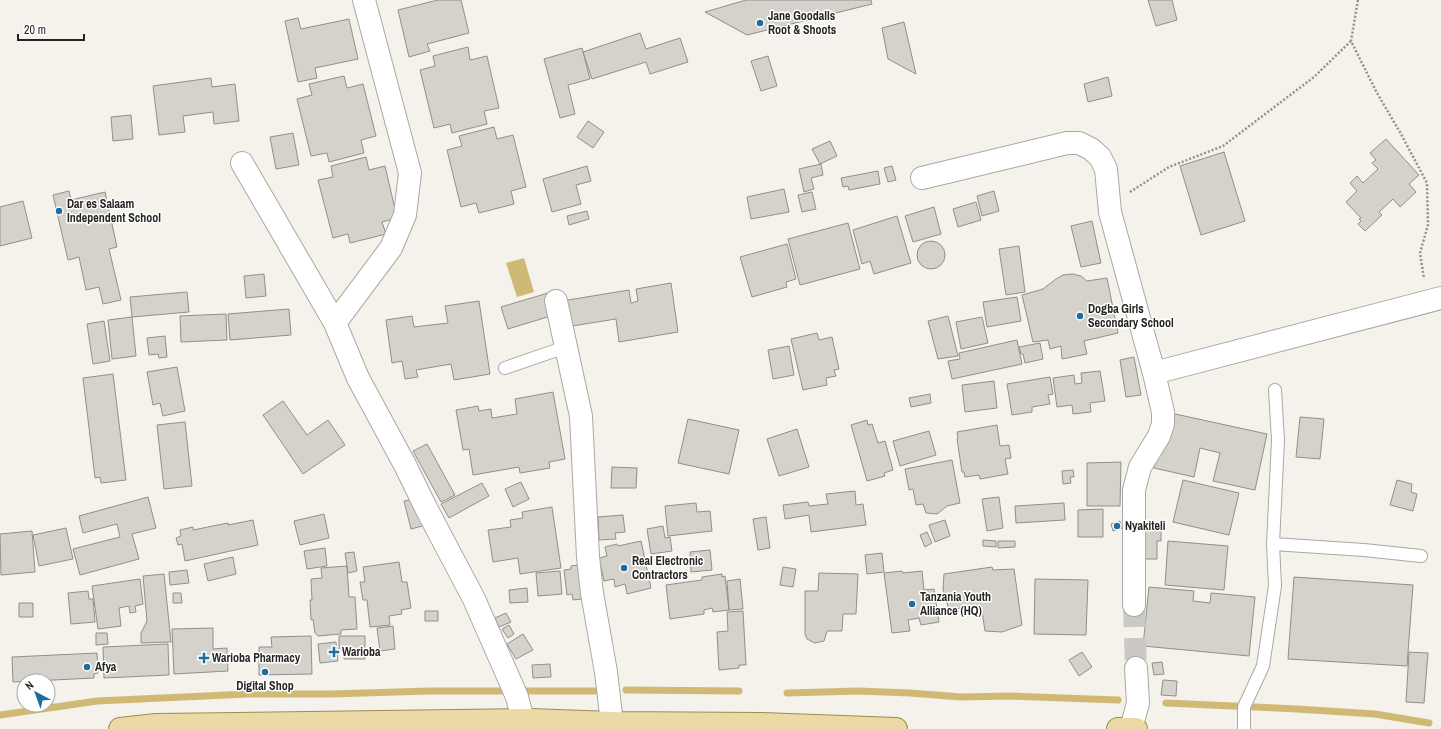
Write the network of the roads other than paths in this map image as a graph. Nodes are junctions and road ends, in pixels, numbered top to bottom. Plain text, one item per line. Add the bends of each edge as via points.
1 (364, 0) edge
2 (242, 163) dead end
3 (922, 178) dead end
4 (1434, 300) edge
5 (556, 301) dead end
6 (335, 323) junction
7 (566, 347) junction
8 (505, 368) dead end
9 (1154, 372) junction
10 (1275, 390) dead end
11 (1273, 544) junction
12 (1420, 556) dead end
13 (1134, 605) tunnel mouth
14 (1136, 668) tunnel mouth
15 (528, 723) edge
16 (612, 723) junction
17 (120, 729) edge
18 (896, 729) edge
19 (1118, 729) edge
20 (1131, 729) edge
21 (1136, 729) edge
22 (1244, 729) edge

1 - 6 street via 410,173 405,215 391,248
2 - 6 street
3 - 9 street via 1067,142 1079,143 1091,149 1100,157 1106,169 1110,212
4 - 9 street
5 - 7 street
6 - 15 street via 358,378 474,599
7 - 8 lane
7 - 16 street via 581,416 588,557
9 - 13 street via 1163,412 1163,424 1160,436 1140,467 1134,490
10 - 11 lane via 1278,440
11 - 12 lane
11 - 22 lane via 1275,586 1263,666 1244,707
14 - 20 street via 1138,703
15 - 16 main road
15 - 17 main road via 156,725
16 - 18 main road via 761,724
19 - 20 main road
20 - 21 main road

